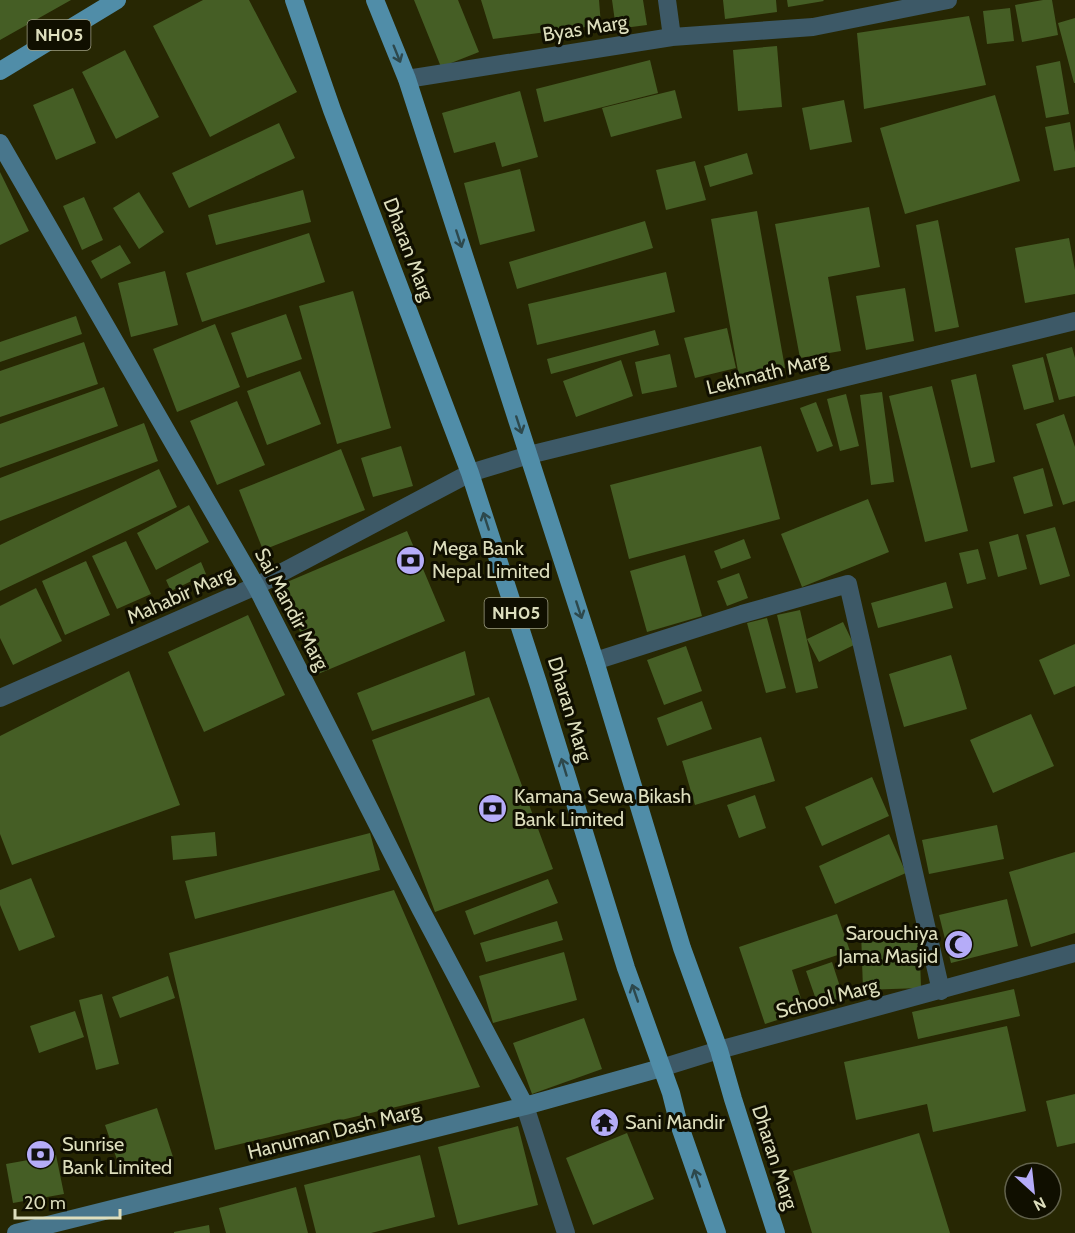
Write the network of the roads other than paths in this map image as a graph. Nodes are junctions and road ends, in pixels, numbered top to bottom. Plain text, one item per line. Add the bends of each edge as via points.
1 (117, 0) edge
2 (294, 0) edge
3 (375, 0) edge
4 (667, 0) edge
5 (948, 0) edge
6 (672, 37) junction
7 (0, 71) edge
8 (407, 79) junction
9 (0, 143) edge
10 (1075, 321) edge
11 (529, 455) junction
12 (470, 473) junction
13 (256, 586) junction
14 (595, 661) junction
15 (0, 698) edge
16 (1075, 953) edge
17 (941, 990) junction
18 (719, 1050) junction
19 (661, 1068) junction
20 (525, 1106) junction
21 (16, 1233) edge
22 (566, 1233) edge
23 (717, 1233) edge
24 (776, 1233) edge

1 - 7 main road, NH05
2 - 12 main road, Dharan Marg / NH05
3 -> 8 main road, Dharan Marg / NH05
4 - 6 street
5 - 6 street, Byas Marg via 813,27
6 - 8 street, Byas Marg
8 -> 11 main road, Dharan Marg / NH05
9 - 13 street, Sai Mandir Marg
10 - 11 street, Lekhnath Marg
11 - 12 street, Lekhnath Marg
11 -> 14 main road, Dharan Marg / NH05
12 - 13 street, Mahabir Marg
19 -> 12 main road, Dharan Marg / NH05
13 - 15 street, Mahabir Marg
13 - 20 street, Sai Mandir Marg
14 - 17 street via 848,584
14 - 18 main road, Dharan Marg / NH05 via 682,948
16 - 17 street, School Marg
17 - 18 street, School Marg
18 - 19 street, School Marg
18 - 24 main road, Dharan Marg / NH05
19 - 20 street, Hanuman Dash Marg
23 -> 19 main road, Dharan Marg / NH05
20 - 21 street, Hanuman Dash Marg
20 - 22 street

